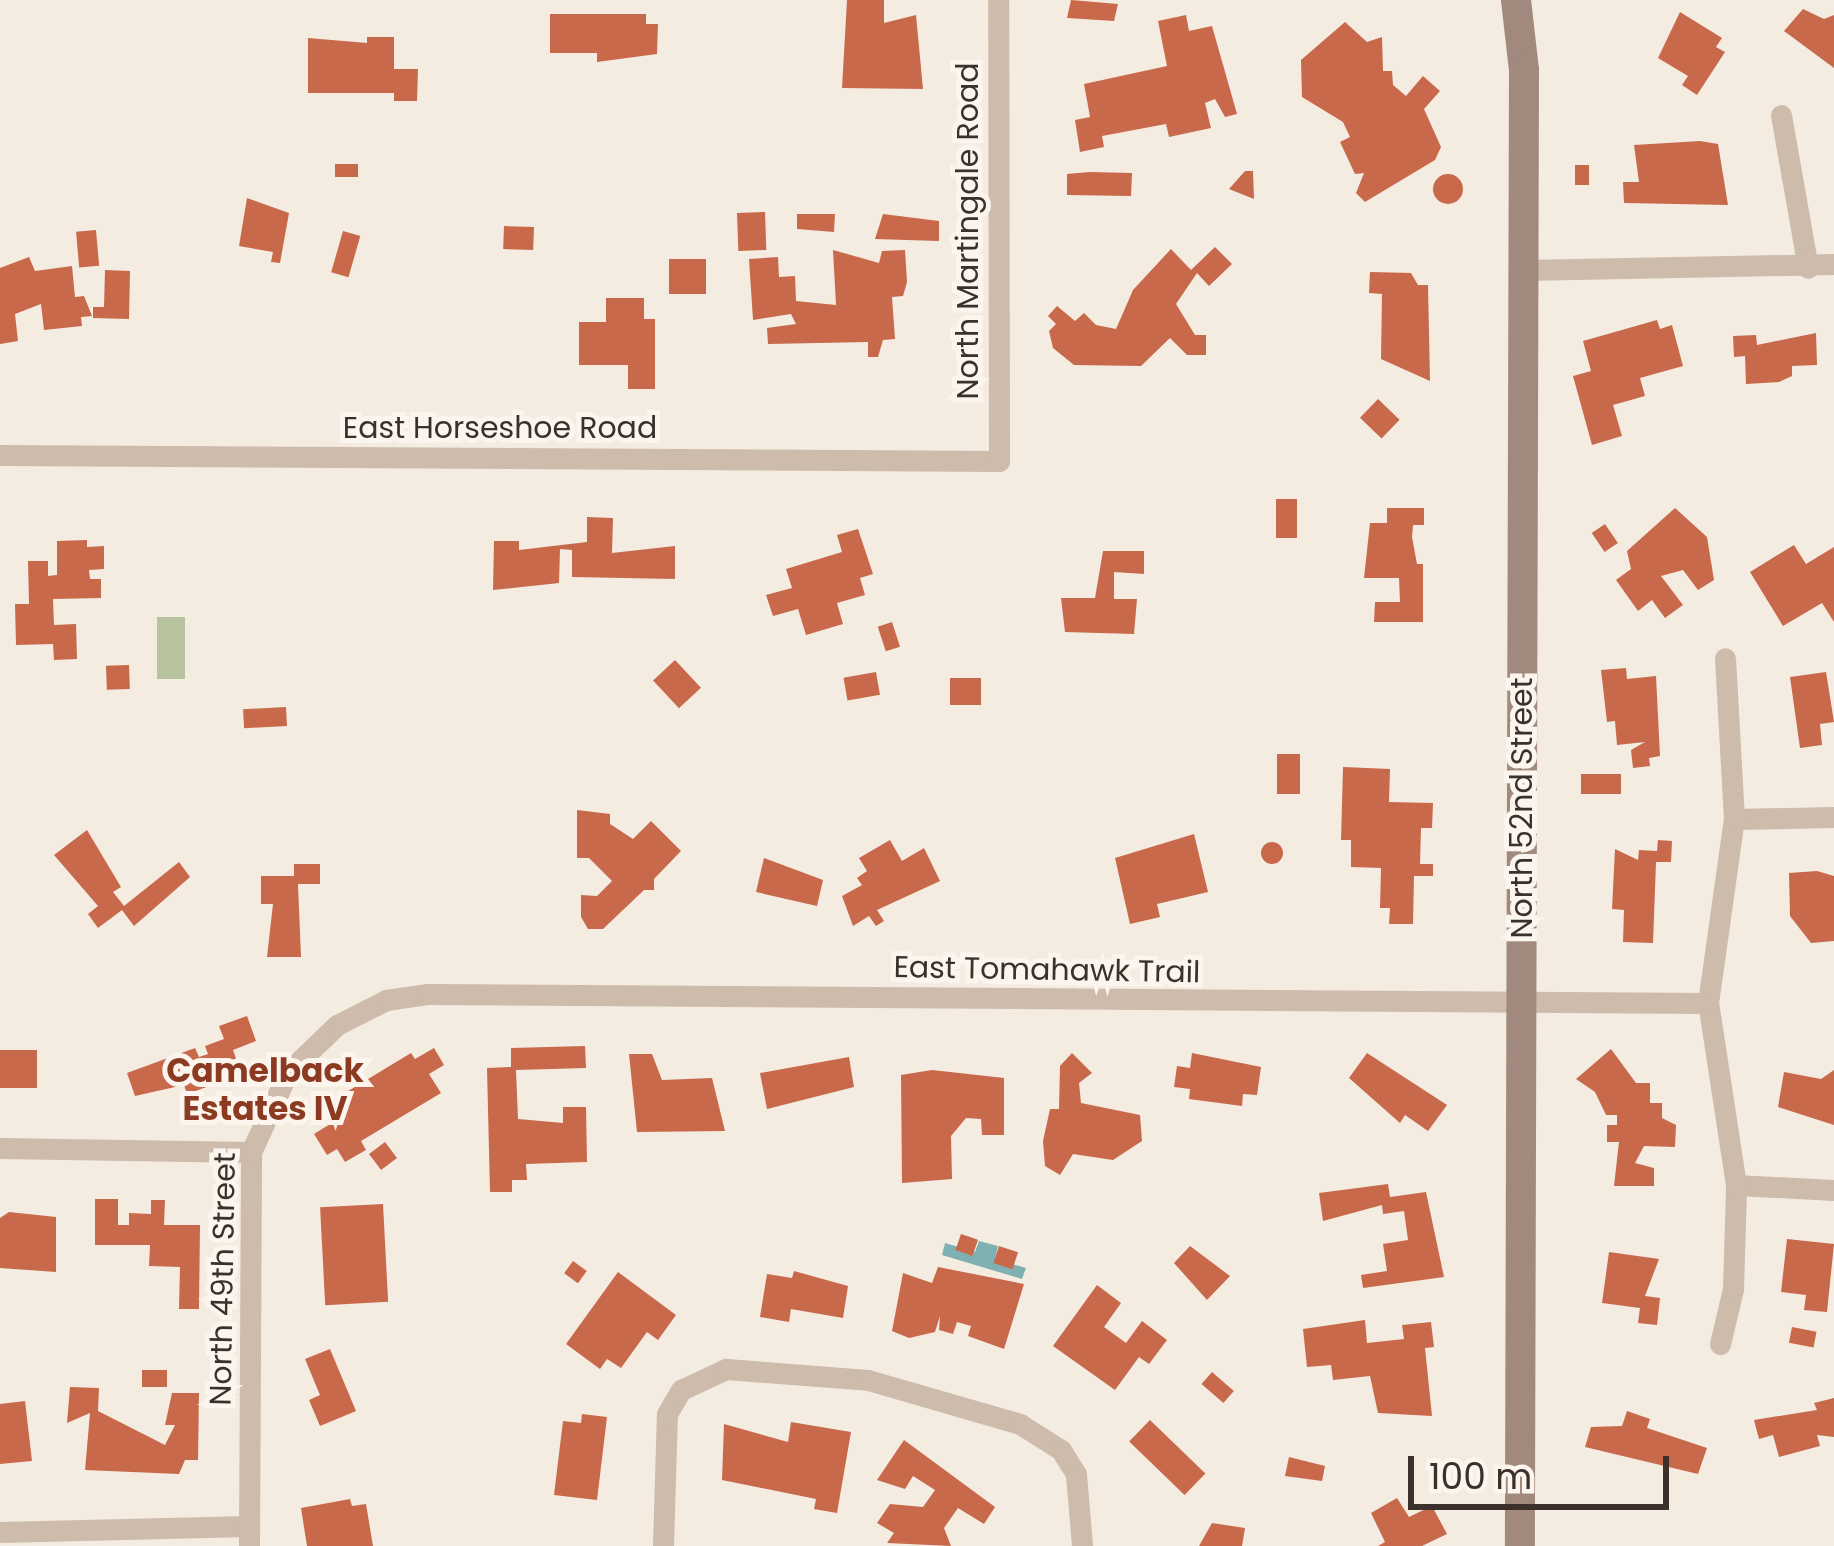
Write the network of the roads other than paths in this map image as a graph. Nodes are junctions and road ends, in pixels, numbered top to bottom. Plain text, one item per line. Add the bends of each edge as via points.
1 (998, 0) edge
2 (1516, 0) edge
3 (1532, 0) edge
4 (1524, 70) junction
5 (1781, 115) dead end
6 (1834, 264) edge
7 (1808, 268) junction
8 (1524, 270) junction
9 (0, 454) edge
10 (999, 461) joint
11 (1725, 658) dead end
12 (1834, 817) edge
13 (1734, 819) junction
14 (386, 1000) joint
15 (1708, 1003) junction
16 (1522, 1004) junction
17 (0, 1148) edge
18 (251, 1152) junction
19 (1736, 1185) junction
20 (1834, 1190) edge
21 (1720, 1344) dead end
22 (0, 1532) edge
23 (249, 1536) edge
24 (663, 1546) edge
25 (1082, 1546) edge
26 (1520, 1546) edge

1 - 10 street, North Martingale Road
2 - 4 street, North 52nd Street
3 - 4 street, North 52nd Street
4 - 8 street, North 52nd Street
5 - 7 street
6 - 7 street
7 - 8 street
8 - 16 street, North 52nd Street
9 - 10 street, East Horseshoe Road
11 - 13 street
12 - 13 street
13 - 15 street
14 - 16 street, East Tomahawk Trail via 427,994
14 - 18 street, North 49th Street via 337,1025 288,1072
15 - 16 street, East Tomahawk Trail
15 - 19 street
16 - 26 street, North 52nd Street
17 - 18 street
18 - 23 street, North 49th Street
19 - 20 street
19 - 21 street via 1732,1289
22 - 23 street
24 - 25 street via 667,1414 681,1390 726,1369 813,1372 939,1396 1020,1424 1061,1450 1076,1474

